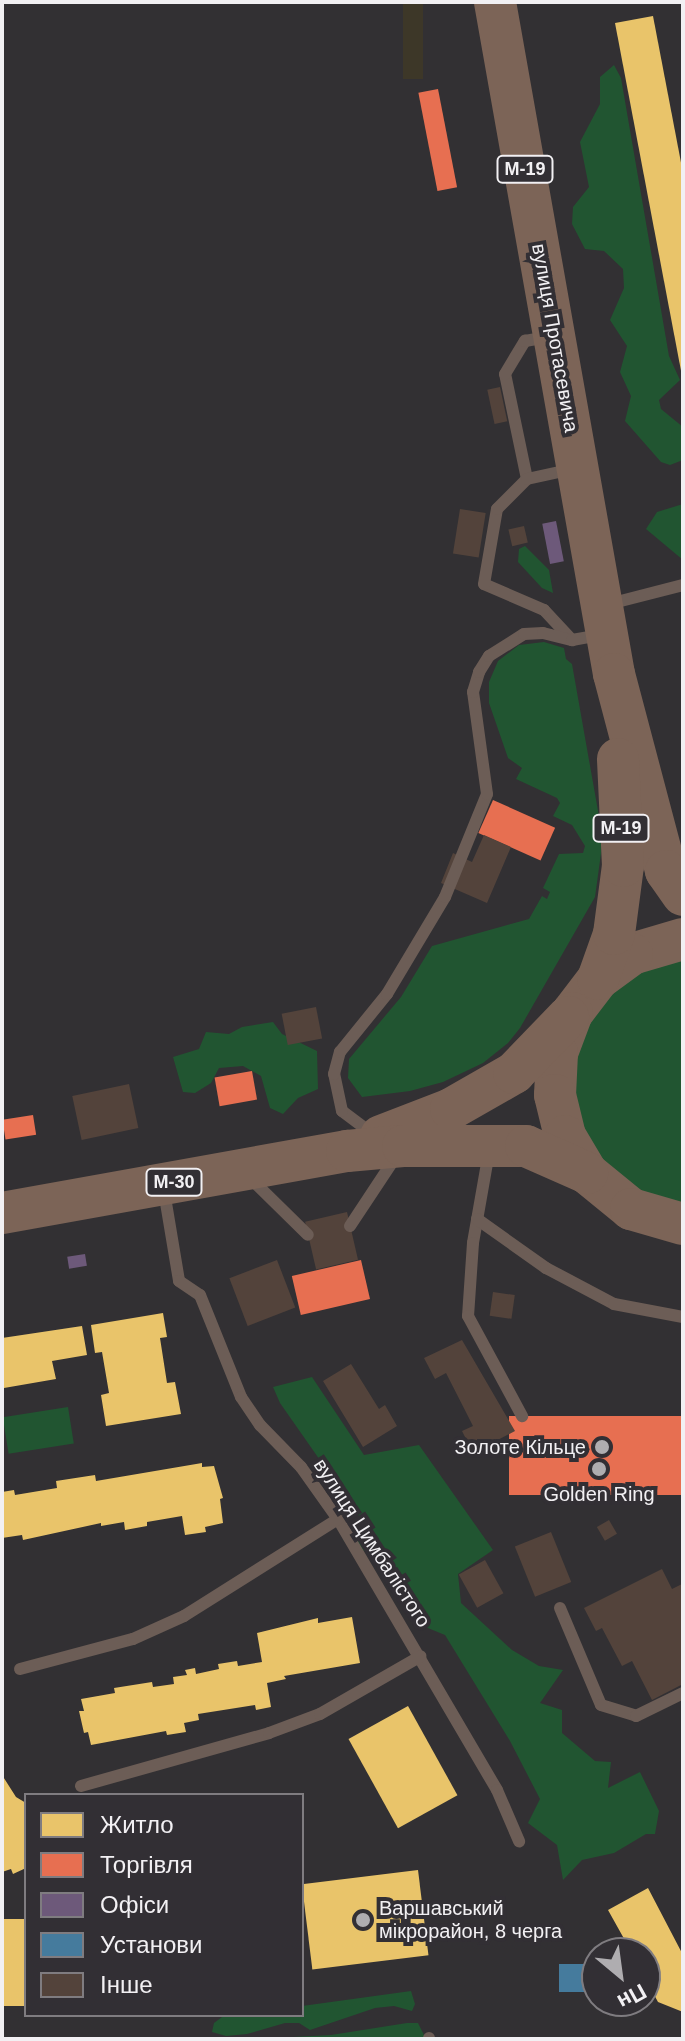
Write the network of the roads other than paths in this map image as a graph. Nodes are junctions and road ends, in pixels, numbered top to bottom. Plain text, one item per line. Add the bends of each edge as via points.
1 (495, 2) edge
2 (555, 336) junction
3 (578, 468) junction
4 (527, 479) junction
5 (682, 586) edge
6 (594, 626) junction
7 (614, 674) junction
8 (683, 895) edge
9 (683, 939) edge
10 (598, 979) junction
11 (572, 1013) junction
12 (375, 1145) junction
13 (491, 1145) junction
14 (242, 1170) junction
15 (587, 1173) junction
16 (163, 1184) junction
17 (2, 1213) edge
18 (477, 1219) junction
19 (683, 1224) edge
20 (350, 1226) dead end
21 (308, 1235) dead end
22 (683, 1317) edge
23 (522, 1416) dead end
24 (338, 1519) junction
25 (560, 1608) dead end
26 (421, 1656) junction
27 (20, 1669) dead end
28 (683, 1693) edge
29 (81, 1786) dead end
30 (519, 1841) dead end

1 - 2 highway, вулиця Протасевича / М-19
2 - 3 highway, вулиця Протасевича / М-19
2 - 4 lane via 525,341 505,374
3 - 4 lane
3 - 6 highway, вулиця Протасевича / М-19
4 - 6 lane via 497,509 484,584
5 - 6 lane
6 - 7 highway, вулиця Протасевича / М-19
6 - 12 lane via 524,634 489,656 479,672 473,692 487,794 445,897 387,994 340,1052 334,1074 342,1111
7 - 8 highway, вулиця Протасевича / М-19 via 666,871
7 - 10 highway, вулиця Протасевича / М-19 via 623,866 614,934
9 - 10 highway via 632,954
10 - 11 highway, М-19
11 - 12 highway, М-30 via 514,1073
11 - 15 highway, М-19 via 557,1053 555,1095 565,1136
12 - 13 highway, М-30
12 - 14 highway, М-30
12 - 20 lane
13 - 15 highway, М-30 via 526,1146
13 - 18 lane
14 - 16 highway, М-30
14 - 21 lane
15 - 19 highway, М-19 via 631,1209
16 - 17 highway, М-30
16 - 24 lane, вулиця Цимбалістого via 179,1281 200,1295 241,1397
18 - 22 lane via 546,1268 614,1304
18 - 23 lane via 468,1316
24 - 26 lane, вулиця Цимбалістого
24 - 27 lane via 184,1616 133,1639
25 - 28 lane via 601,1705 636,1716
26 - 29 lane via 320,1714
26 - 30 lane, вулиця Цимбалістого via 497,1790

